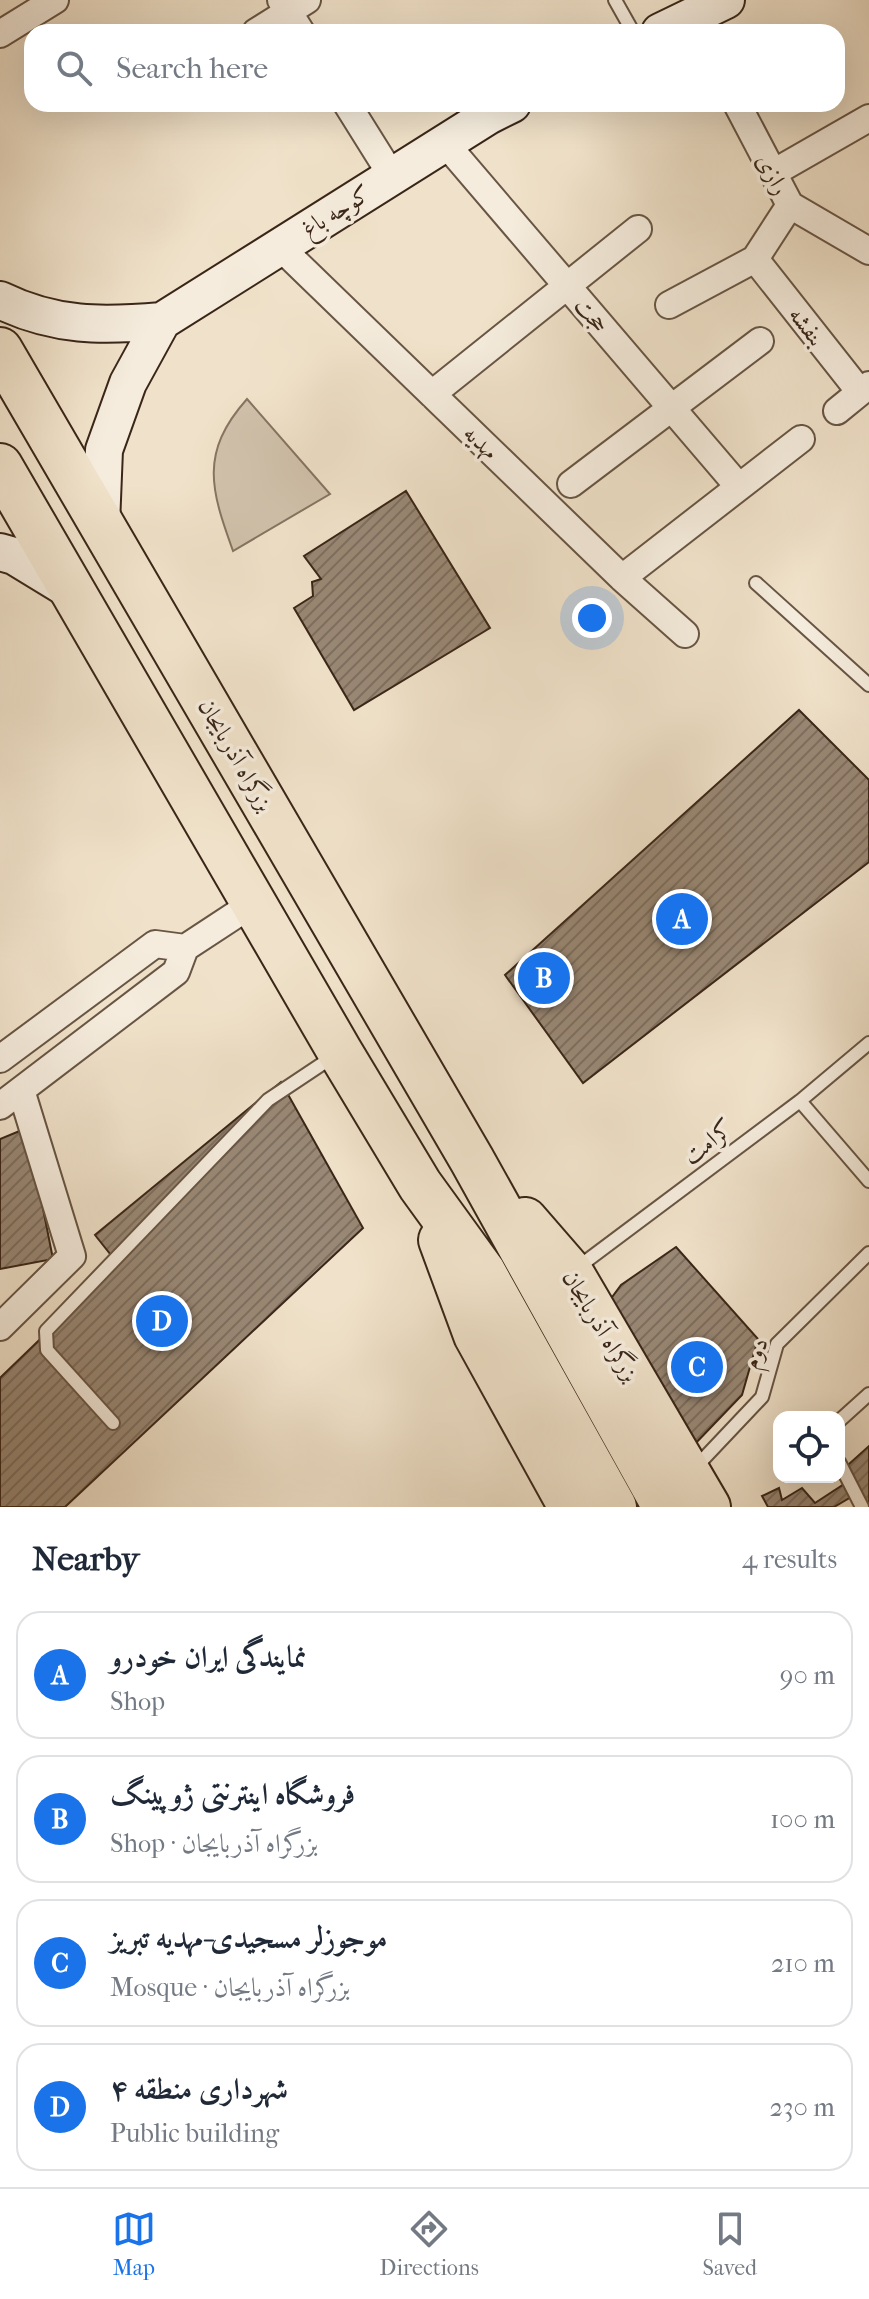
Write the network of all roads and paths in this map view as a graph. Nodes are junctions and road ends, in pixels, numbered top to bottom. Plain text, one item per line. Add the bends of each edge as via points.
1 (55, 0) edge
2 (615, 0) edge
3 (726, 0) edge
4 (295, 11) edge
5 (271, 24) edge
6 (628, 24) edge
7 (688, 24) edge
8 (0, 34) edge
9 (352, 112) edge
10 (498, 112) edge
11 (741, 112) edge
12 (869, 118) edge
13 (445, 143) junction
14 (773, 173) junction
15 (392, 176) junction
16 (790, 205) junction
17 (638, 229) dead end
18 (280, 247) junction
19 (869, 251) edge
20 (755, 259) junction
21 (566, 285) junction
22 (0, 300) edge
23 (669, 305) dead end
24 (162, 321) junction
25 (760, 341) dead end
26 (0, 350) edge
27 (865, 389) edge
28 (432, 394) junction
29 (671, 408) junction
30 (837, 411) dead end
31 (801, 439) dead end
32 (0, 466) edge
33 (571, 484) dead end
34 (739, 487) junction
35 (101, 524) junction
36 (0, 552) edge
37 (622, 578) junction
38 (756, 583) dead end
39 (73, 592) junction
40 (685, 634) dead end
41 (869, 685) edge
42 (252, 904) junction
43 (185, 948) junction
44 (869, 1043) edge
45 (340, 1052) junction
46 (0, 1059) edge
47 (21, 1090) junction
48 (800, 1101) junction
49 (0, 1106) edge
50 (472, 1160) junction
51 (869, 1181) edge
52 (420, 1185) junction
53 (869, 1253) edge
54 (571, 1273) junction
55 (0, 1327) edge
56 (869, 1394) edge
57 (845, 1416) edge
58 (113, 1423) dead end
59 (845, 1474) edge
60 (687, 1496) edge
61 (571, 1507) edge
62 (614, 1507) edge
63 (862, 1507) edge

1 - 8 street
2 - 6 lane
3 - 7 main road
4 - 5 street
9 - 15 street
10 - 13 main road, کوچه باغ
11 - 14 street, رازی
12 - 14 street
13 - 15 main road, کوچه باغ
13 - 21 street, حجت
14 - 16 street, رازی
15 - 18 main road, کوچه باغ
16 - 19 street, رازی
16 - 20 street
17 - 21 street
18 - 24 main road, کوچه باغ
18 - 28 street, مهدیه
20 - 23 street
20 - 27 street, بنفشه
21 - 28 street
21 - 29 street, حجت
22 - 24 main road via 30,315 96,327
24 - 35 main road via 128,383 104,450
25 - 29 street
26 - 35 highway, بزرگراه آذربایجان
27 - 30 street
28 - 37 street, مهدیه
29 - 33 street
29 - 34 street, حجت
31 - 34 street
32 - 39 highway
34 - 37 street
35 - 50 highway, بزرگراه آذربایجان
36 - 39 main road
37 - 40 street, مهدیه
38 - 41 lane
39 - 42 highway
42 - 43 street
42 - 45 highway
43 - 46 street via 155,944
43 - 47 street via 176,972
44 - 48 lane, کرامت
45 - 52 highway
45 - 58 lane via 268,1100 46,1331 47,1350
47 - 49 street
47 - 55 street via 72,1256
48 - 51 lane
48 - 54 lane, کرامت
50 - 54 highway, بزرگراه آذربایجان
50 - 60 highway, بزرگراه آذربایجان
52 - 61 highway via 476,1335
52 - 62 highway via 483,1272
53 - 60 lane, دوم via 777,1344 762,1397
54 - 60 highway, بزرگراه آذربایجان
56 - 57 lane
59 - 63 lane

